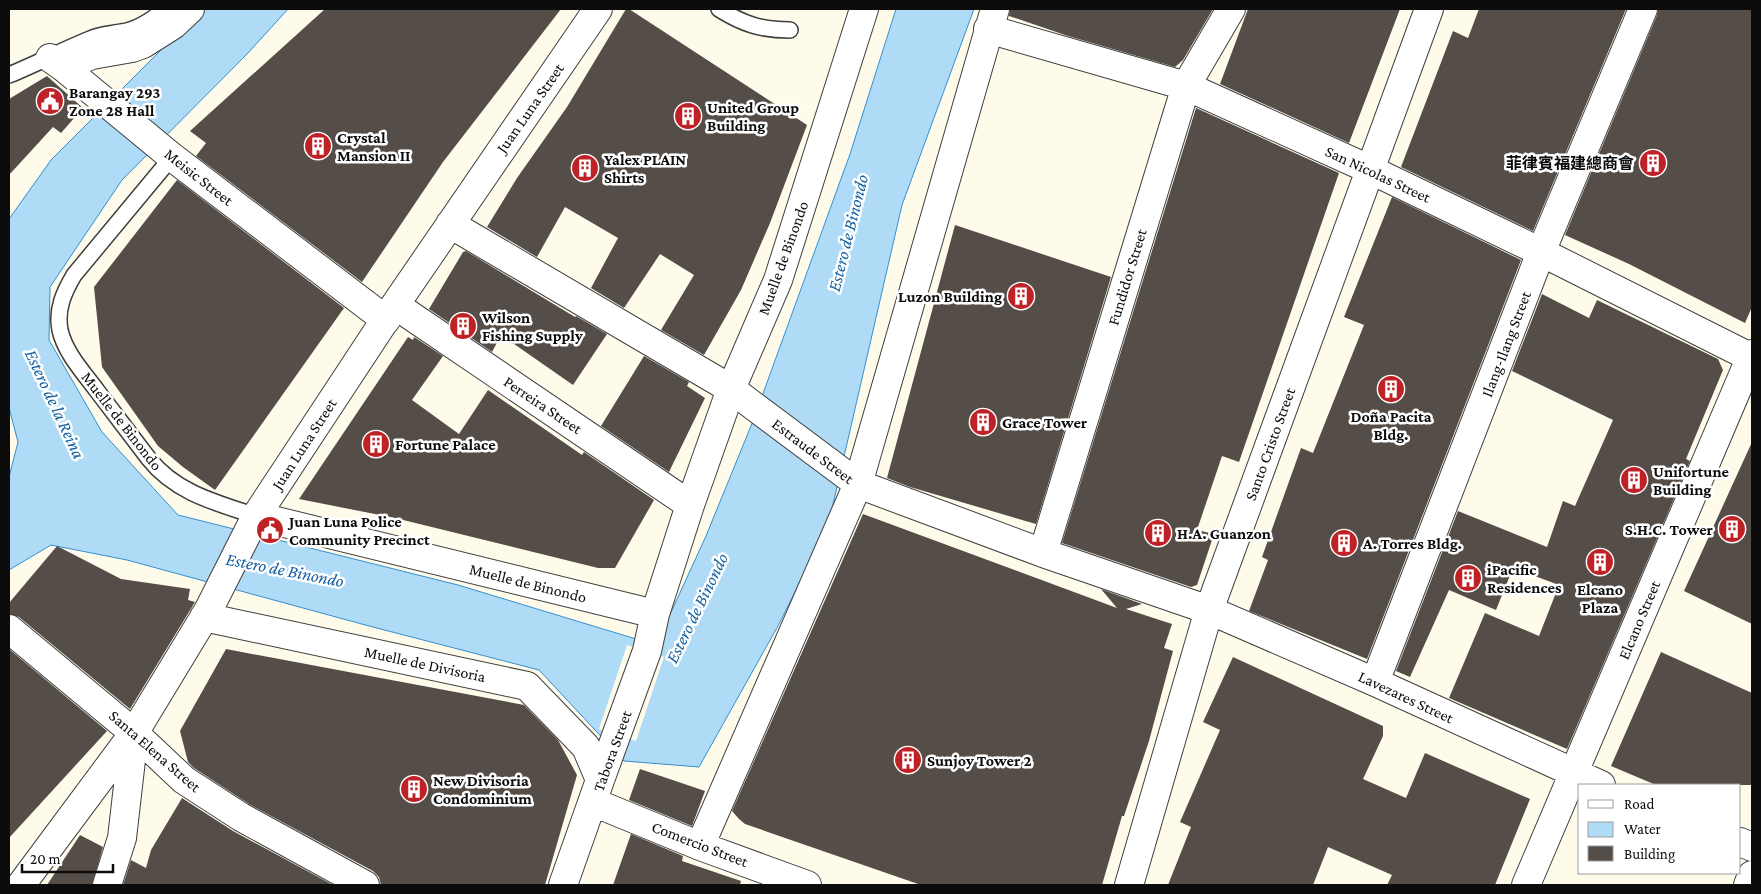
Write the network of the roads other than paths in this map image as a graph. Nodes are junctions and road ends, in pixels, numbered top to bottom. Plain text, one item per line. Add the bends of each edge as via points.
1 (165, 9) edge
2 (190, 9) edge
3 (598, 9) edge
4 (719, 9) edge
5 (864, 9) edge
6 (1231, 9) edge
7 (1428, 9) edge
8 (1643, 9) edge
9 (992, 19) edge
10 (790, 30) dead end
11 (56, 63) junction
12 (9, 75) edge
13 (1186, 86) junction
14 (166, 152) junction
15 (1371, 170) junction
16 (450, 224) junction
17 (1541, 252) junction
18 (391, 312) junction
19 (1752, 357) edge
20 (731, 389) junction
21 (850, 478) junction
22 (690, 505) junction
23 (254, 521) junction
24 (1043, 553) junction
25 (1209, 610) junction
26 (206, 614) junction
27 (655, 614) junction
28 (9, 629) edge
29 (1375, 682) junction
30 (134, 733) junction
31 (1573, 774) junction
32 (1598, 784) edge
33 (596, 791) junction
34 (700, 846) junction
35 (1752, 875) edge
36 (21, 885) edge
37 (107, 885) edge
38 (364, 885) edge
39 (563, 885) edge
40 (807, 885) edge
41 (1129, 885) edge
42 (1526, 885) edge
43 (1748, 885) edge

1 - 11 lane via 132,30 100,35
2 - 11 street via 173,25 143,44
3 - 16 street, Juan Luna Street
4 - 10 lane via 737,21
5 - 20 street, Muelle de Binondo via 778,280
6 - 13 street, Fundidor Street
7 - 15 street, Santo Cristo Street
8 - 17 street, Ilang-Ilang Street
9 - 13 street, San Nicolas Street
9 - 21 street
11 - 12 lane
11 - 14 street, Meisic Street
13 - 15 street, San Nicolas Street
13 - 24 street, Fundidor Street
14 - 18 street, Meisic Street
14 - 23 lane, Muelle de Binondo via 67,286 59,314 60,330 71,356 163,474 189,492
15 - 17 street, San Nicolas Street
15 - 25 street, Santo Cristo Street
16 - 18 street, Juan Luna Street
16 - 20 street, Estraude Street
17 - 19 street, San Nicolas Street
17 - 29 street, Ilang-Ilang Street
18 - 22 street, Perreira Street
18 - 23 street, Juan Luna Street
19 - 31 street, Elcano Street
20 - 21 street, Estraude Street
20 - 22 street, Muelle de Binondo
21 - 24 street, Estraude Street
21 - 34 street
22 - 27 street, Muelle de Binondo
23 - 26 street, Juan Luna Street
23 - 27 street, Muelle de Binondo
24 - 25 street, Estraude Street
25 - 29 street, Lavezares Street
25 - 41 street, Santo Cristo Street
26 - 30 street, Juan Luna Street
26 - 33 street, Muelle de Divisoria via 527,686 586,747
27 - 33 street, Tabora Street via 644,660
28 - 30 street, Santa Elena Street
29 - 31 street, Lavezares Street
30 - 36 street, Juan Luna Street
30 - 37 street via 122,838
30 - 38 street, Santa Elena Street via 184,780 241,818
31 - 32 street, Lavezares Street
31 - 42 street, Elcano Street
33 - 34 street, Comercio Street
33 - 39 street, Tabora Street
34 - 40 street, Comercio Street
35 - 43 street

